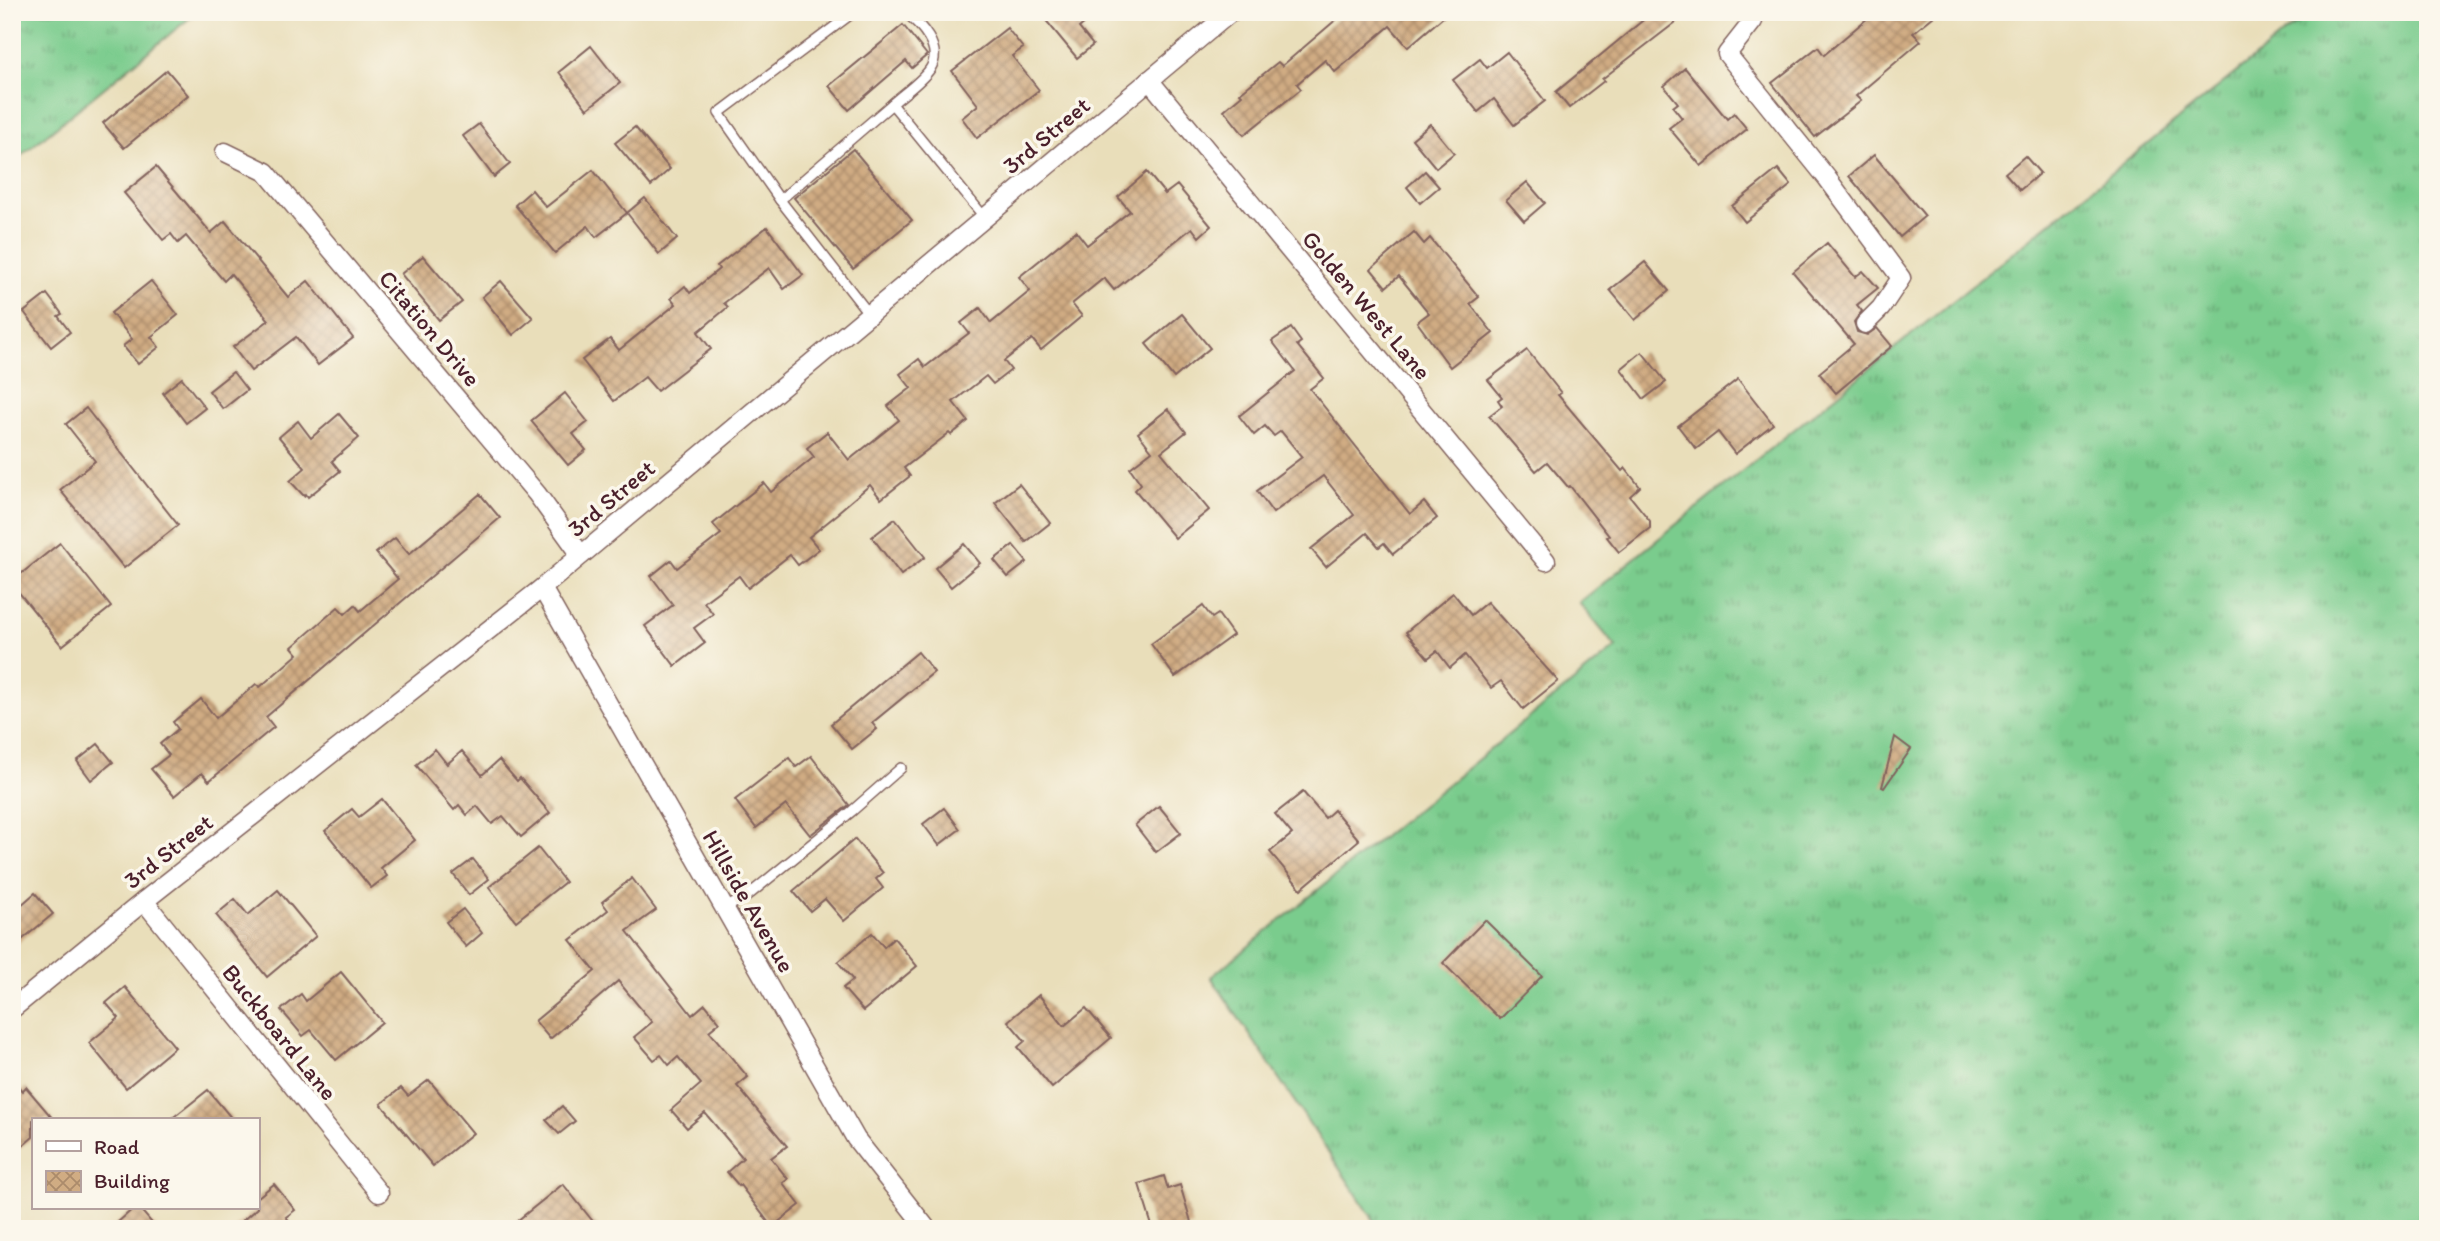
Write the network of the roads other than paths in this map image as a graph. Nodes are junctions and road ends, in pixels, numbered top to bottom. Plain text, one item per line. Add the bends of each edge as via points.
1 (854, 12) edge
2 (905, 12) edge
3 (1230, 12) edge
4 (1754, 15) edge
5 (1150, 80) junction
6 (892, 104) junction
7 (225, 152) dead end
8 (779, 200) junction
9 (985, 218) junction
10 (869, 314) junction
11 (1864, 324) dead end
12 (581, 555) junction
13 (1546, 561) dead end
14 (542, 588) junction
15 (901, 768) dead end
16 (144, 901) junction
17 (725, 908) junction
18 (12, 1009) edge
19 (379, 1194) dead end
20 (927, 1229) edge

1 - 8 lane via 719,113
2 - 6 lane via 919,23 934,47 931,67
3 - 5 street, 3rd Street
4 - 11 street via 1727,54 1900,278 1881,308
5 - 9 street, 3rd Street
5 - 13 street, Golden West Lane
6 - 8 lane
6 - 9 lane
7 - 12 street, Citation Drive via 266,172 537,494
8 - 10 lane
9 - 10 street, 3rd Street
10 - 12 street, 3rd Street
12 - 14 street, 3rd Street
14 - 16 street, 3rd Street
14 - 17 street, Hillside Avenue
15 - 17 lane via 746,897
16 - 18 street, 3rd Street
16 - 19 street, Buckboard Lane
17 - 20 street, Hillside Avenue via 856,1139

